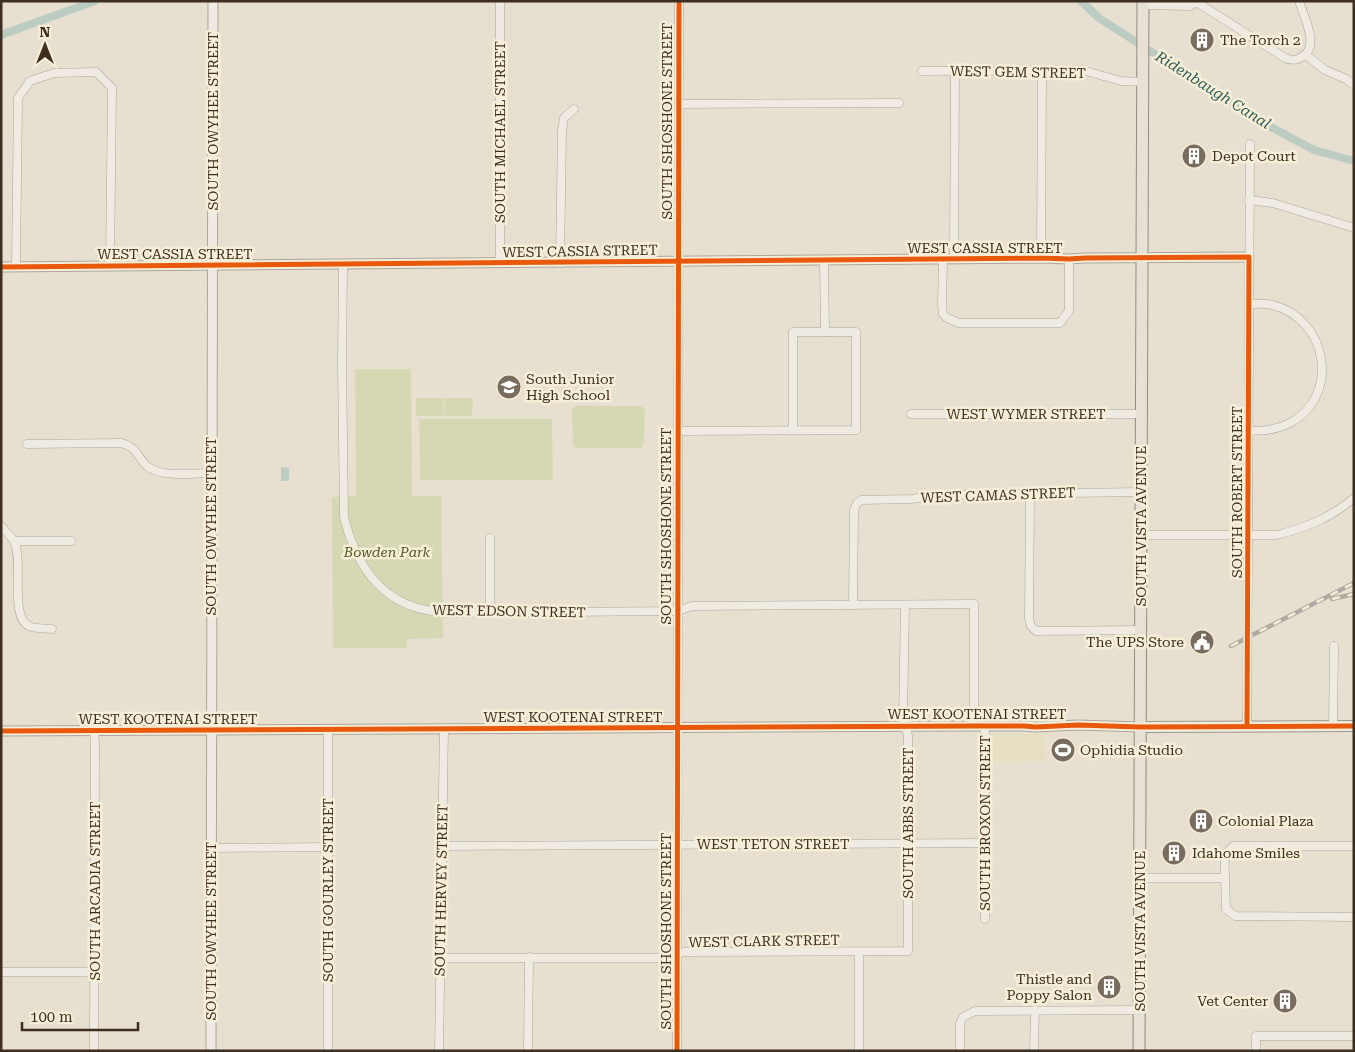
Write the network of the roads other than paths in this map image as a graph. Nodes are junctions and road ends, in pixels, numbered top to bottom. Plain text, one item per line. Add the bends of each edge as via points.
1 (213, 1) edge
2 (500, 1) edge
3 (679, 1) edge
4 (1298, 1) edge
5 (1199, 2) edge
6 (1143, 3) edge
7 (1306, 55) junction
8 (955, 70) junction
9 (1042, 70) junction
10 (922, 71) dead end
11 (1142, 82) junction
12 (1354, 86) edge
13 (899, 103) dead end
14 (679, 104) junction
15 (574, 109) dead end
16 (1250, 144) dead end
17 (1249, 200) junction
18 (1354, 228) edge
19 (1249, 257) junction
20 (954, 258) junction
21 (1041, 258) junction
22 (1142, 258) junction
23 (943, 259) junction
24 (1069, 259) junction
25 (824, 260) junction
26 (677, 261) junction
27 (500, 263) junction
28 (560, 263) junction
29 (343, 264) junction
30 (212, 265) junction
31 (1, 266) edge
32 (16, 266) junction
33 (110, 266) junction
34 (1249, 304) junction
35 (824, 332) junction
36 (911, 414) dead end
37 (1141, 414) junction
38 (793, 430) junction
39 (678, 431) junction
40 (1248, 431) junction
41 (27, 444) dead end
42 (211, 473) junction
43 (1141, 492) junction
44 (1030, 493) junction
45 (1354, 498) edge
46 (1, 526) edge
47 (1141, 535) junction
48 (1248, 536) junction
49 (490, 538) dead end
50 (14, 541) junction
51 (71, 541) dead end
52 (974, 604) joint
53 (853, 605) junction
54 (906, 605) junction
55 (678, 611) junction
56 (490, 612) junction
57 (52, 629) dead end
58 (1141, 630) junction
59 (1334, 646) dead end
60 (905, 726) junction
61 (974, 726) junction
62 (985, 726) junction
63 (1247, 726) junction
64 (1333, 726) junction
65 (1354, 726) edge
66 (1140, 727) junction
67 (444, 728) junction
68 (677, 728) junction
69 (211, 729) junction
70 (328, 729) junction
71 (94, 730) junction
72 (1, 731) edge
73 (908, 843) junction
74 (984, 843) junction
75 (677, 845) junction
76 (442, 846) junction
77 (1354, 846) edge
78 (328, 847) junction
79 (211, 848) junction
80 (1140, 878) junction
81 (1225, 878) junction
82 (1354, 917) edge
83 (985, 919) dead end
84 (908, 951) joint
85 (859, 952) junction
86 (677, 956) junction
87 (440, 958) junction
88 (530, 958) junction
89 (1, 972) edge
90 (94, 972) junction
91 (1035, 1010) junction
92 (1139, 1010) junction
93 (1354, 1036) edge
94 (94, 1051) edge
95 (211, 1051) edge
96 (328, 1051) edge
97 (439, 1051) edge
98 (528, 1051) edge
99 (676, 1051) edge
100 (859, 1051) edge
101 (960, 1051) edge
102 (1034, 1051) edge
103 (1139, 1051) edge
104 (1256, 1051) edge

1 - 30 street, SOUTH OWYHEE STREET
2 - 27 street, SOUTH MICHAEL STREET
3 - 14 street, SOUTH SHOSHONE STREET
4 - 7 street via 1311,36
5 - 6 street via 1190,6
5 - 7 street via 1285,58 1297,60
6 - 11 main road, SOUTH VISTA AVENUE
7 - 12 street
8 - 9 street, WEST GEM STREET
8 - 10 street, WEST GEM STREET
8 - 20 street
9 - 11 street, WEST GEM STREET via 1082,70 1121,81
9 - 21 street
11 - 22 main road, SOUTH VISTA AVENUE
13 - 14 street
14 - 26 street, SOUTH SHOSHONE STREET
15 - 28 street via 564,118 562,131
16 - 17 street, SOUTH ROBERT STREET
17 - 18 street via 1273,203
17 - 19 street, SOUTH ROBERT STREET
19 - 22 street, WEST CASSIA STREET
19 - 34 street, SOUTH ROBERT STREET
20 - 21 street, WEST CASSIA STREET
20 - 23 street, WEST CASSIA STREET
21 - 24 street, WEST CASSIA STREET
22 - 24 street, WEST CASSIA STREET
22 - 37 main road, SOUTH VISTA AVENUE
23 - 24 street via 943,314 959,323 994,324 1060,323 1069,311
23 - 25 street, WEST CASSIA STREET
25 - 26 street, WEST CASSIA STREET
25 - 35 street
26 - 28 street, WEST CASSIA STREET
26 - 39 street, SOUTH SHOSHONE STREET
27 - 28 street, WEST CASSIA STREET
27 - 29 street, WEST CASSIA STREET
29 - 30 street, WEST CASSIA STREET
29 - 56 street, WEST EDSON STREET via 343,490 349,538 369,576 394,596 418,608 445,613
30 - 33 street, WEST CASSIA STREET
30 - 42 street, SOUTH OWYHEE STREET
31 - 32 street, WEST CASSIA STREET
32 - 33 street, WEST CASSIA STREET
32 - 33 street via 18,98 30,81 54,72 96,72 112,88
34 - 40 street, SOUTH ROBERT STREET
34 - 40 street via 1271,304 1292,312 1308,327 1319,346 1322,368 1318,390 1307,409 1290,423 1269,431
35 - 38 street via 793,332
35 - 38 street via 856,332 856,430
36 - 37 street, WEST WYMER STREET
37 - 43 main road, SOUTH VISTA AVENUE
38 - 39 street
39 - 55 street, SOUTH SHOSHONE STREET
40 - 48 street, SOUTH ROBERT STREET
41 - 42 street via 122,443 137,452 151,470 160,473
42 - 69 street, SOUTH OWYHEE STREET
43 - 44 street, WEST CAMAS STREET
43 - 47 main road, SOUTH VISTA AVENUE
44 - 53 street, WEST CAMAS STREET via 940,494 911,499 866,499 856,503
44 - 58 street via 1031,626 1036,631
45 - 48 street via 1314,524 1277,535
46 - 50 street
47 - 48 street
47 - 58 main road, SOUTH VISTA AVENUE
48 - 63 street, SOUTH ROBERT STREET
49 - 56 street
50 - 51 street
50 - 57 street via 22,621 29,627
52 - 54 street, WEST EDSON STREET
52 - 61 street, SOUTH BROXON STREET
53 - 54 street, WEST EDSON STREET
53 - 55 street, WEST EDSON STREET via 692,606
54 - 60 street, SOUTH ABBS STREET
55 - 56 street, WEST EDSON STREET
55 - 68 street, SOUTH SHOSHONE STREET
58 - 66 main road, SOUTH VISTA AVENUE
59 - 64 street
60 - 61 street, WEST KOOTENAI STREET
60 - 68 street, WEST KOOTENAI STREET
60 - 73 street, SOUTH ABBS STREET via 908,736
61 - 62 street, WEST KOOTENAI STREET
62 - 66 street, WEST KOOTENAI STREET via 1036,728 1078,724
62 - 74 street, SOUTH BROXON STREET
63 - 64 main road, WEST KOOTENAI STREET
63 - 66 main road, WEST KOOTENAI STREET
64 - 65 main road, WEST KOOTENAI STREET
66 - 80 main road, SOUTH VISTA AVENUE
67 - 68 street, WEST KOOTENAI STREET
67 - 70 street, WEST KOOTENAI STREET
67 - 76 street, SOUTH HERVEY STREET
68 - 75 street, SOUTH SHOSHONE STREET
69 - 70 street, WEST KOOTENAI STREET
69 - 71 street, WEST KOOTENAI STREET
69 - 79 street, SOUTH OWYHEE STREET
70 - 78 street, SOUTH GOURLEY STREET
71 - 72 street, WEST KOOTENAI STREET
71 - 90 street, SOUTH ARCADIA STREET
73 - 74 street, WEST TETON STREET
73 - 75 street, WEST TETON STREET
73 - 84 street, SOUTH ABBS STREET
74 - 83 street, SOUTH BROXON STREET
75 - 76 street, WEST TETON STREET
75 - 86 street, SOUTH SHOSHONE STREET
76 - 87 street, SOUTH HERVEY STREET
77 - 81 street via 1233,846 1225,858
78 - 79 street
78 - 96 street, SOUTH GOURLEY STREET
79 - 95 street, SOUTH OWYHEE STREET
80 - 81 street
80 - 92 main road, SOUTH VISTA AVENUE
81 - 82 street via 1226,909 1235,916
84 - 85 street, WEST CLARK STREET
85 - 86 street, WEST CLARK STREET via 684,952
85 - 100 street
86 - 88 street, WEST CLARK STREET
86 - 99 street, SOUTH SHOSHONE STREET
87 - 88 street, WEST CLARK STREET
87 - 97 street, SOUTH HERVEY STREET
88 - 98 street
89 - 90 street
90 - 94 street, SOUTH ARCADIA STREET
91 - 92 street
91 - 101 street via 975,1011 963,1017
91 - 102 street
92 - 103 main road, SOUTH VISTA AVENUE
93 - 104 street via 1256,1036

